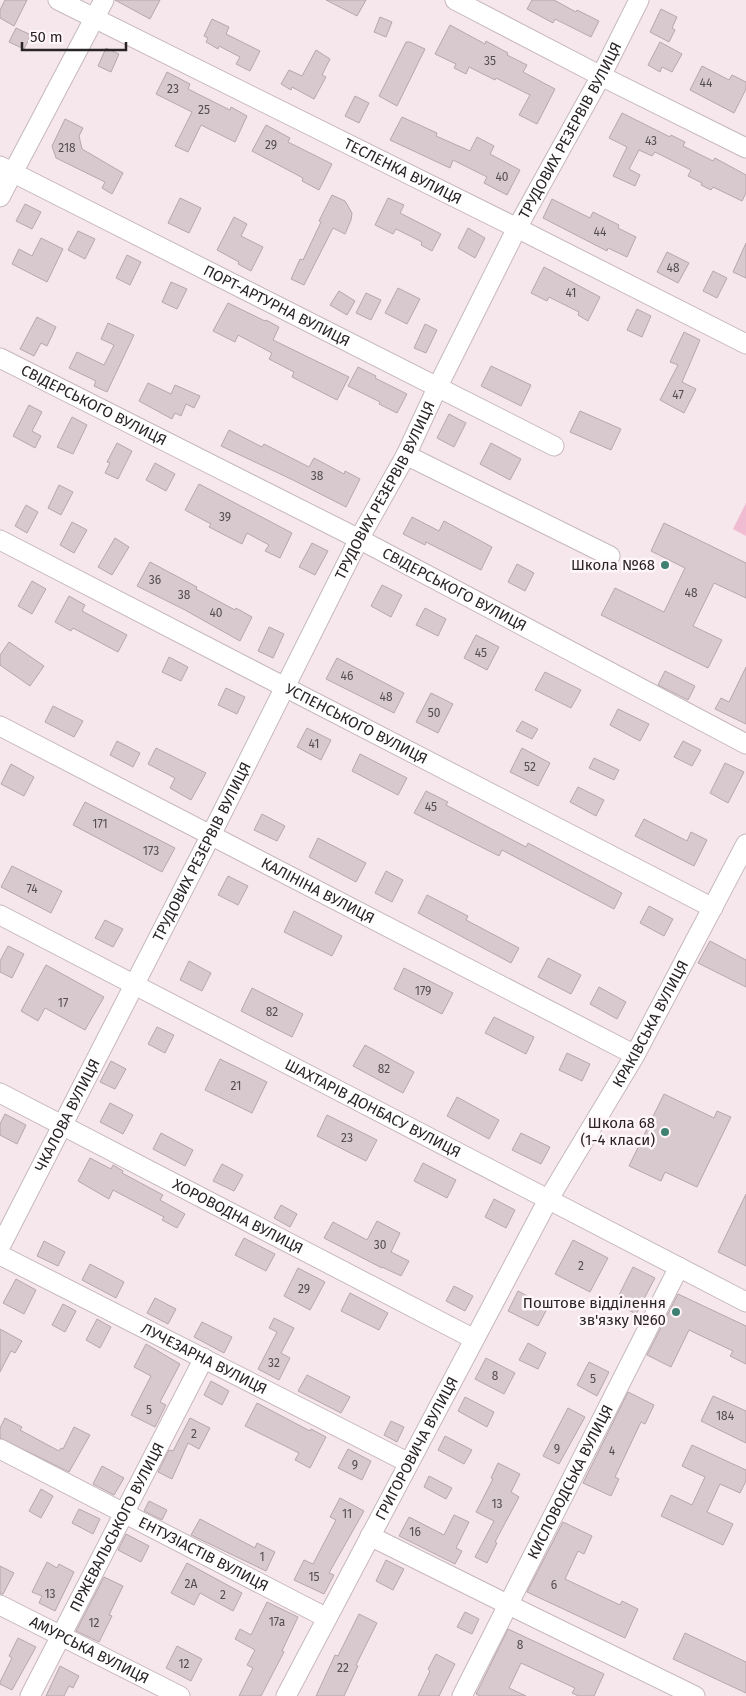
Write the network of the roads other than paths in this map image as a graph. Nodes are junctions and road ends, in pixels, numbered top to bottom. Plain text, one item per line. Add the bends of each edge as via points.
1 (58, 0) edge
2 (104, 0) edge
3 (455, 0) edge
4 (639, 0) edge
5 (95, 19) junction
6 (601, 76) junction
7 (746, 148) edge
8 (6, 170) edge
9 (0, 197) edge
10 (517, 228) junction
11 (746, 344) edge
12 (0, 358) edge
13 (438, 386) junction
14 (554, 446) dead end
15 (406, 454) junction
16 (359, 539) junction
17 (0, 540) edge
18 (610, 556) dead end
19 (285, 687) junction
20 (0, 726) edge
21 (746, 744) edge
22 (211, 835) junction
23 (746, 844) edge
24 (713, 908) junction
25 (0, 915) edge
26 (135, 985) junction
27 (635, 1055) junction
28 (0, 1093) edge
29 (62, 1126) junction
30 (548, 1200) junction
31 (0, 1247) edge
32 (0, 1254) edge
33 (679, 1268) junction
34 (746, 1302) edge
35 (474, 1339) junction
36 (204, 1358) junction
37 (0, 1449) edge
38 (409, 1463) junction
39 (124, 1514) junction
40 (370, 1536) junction
41 (0, 1604) edge
42 (509, 1605) junction
43 (327, 1618) junction
44 (61, 1635) junction
45 (30, 1696) edge
46 (180, 1696) edge
47 (286, 1696) edge
48 (462, 1696) edge
49 (696, 1696) edge

1 - 5 street, ТЕСЛЕНКА ВУЛИЦЯ
2 - 5 street
3 - 6 street
4 - 6 street, ТРУДОВИХ РЕЗЕРВІВ ВУЛИЦЯ
5 - 8 street
5 - 10 street, ТЕСЛЕНКА ВУЛИЦЯ
6 - 7 street
6 - 10 street, ТРУДОВИХ РЕЗЕРВІВ ВУЛИЦЯ
8 - 9 street
8 - 13 street, ПОРТ-АРТУРНА ВУЛИЦЯ
10 - 11 street, ТЕСЛЕНКА ВУЛИЦЯ
10 - 13 street, ТРУДОВИХ РЕЗЕРВІВ ВУЛИЦЯ
12 - 16 street, СВІДЕРСЬКОГО ВУЛИЦЯ
13 - 14 street, ПОРТ-АРТУРНА ВУЛИЦЯ
13 - 15 street, ТРУДОВИХ РЕЗЕРВІВ ВУЛИЦЯ
15 - 16 street, ТРУДОВИХ РЕЗЕРВІВ ВУЛИЦЯ
15 - 18 street
16 - 19 street, ТРУДОВИХ РЕЗЕРВІВ ВУЛИЦЯ
16 - 21 street, СВІДЕРСЬКОГО ВУЛИЦЯ
17 - 19 street, УСПЕНСЬКОГО ВУЛИЦЯ
19 - 22 street, ТРУДОВИХ РЕЗЕРВІВ ВУЛИЦЯ
19 - 24 street, УСПЕНСЬКОГО ВУЛИЦЯ
20 - 22 street, КАЛІНІНА ВУЛИЦЯ
22 - 26 street, ТРУДОВИХ РЕЗЕРВІВ ВУЛИЦЯ
22 - 27 street, КАЛІНІНА ВУЛИЦЯ
23 - 24 street, КРАКІВСЬКА ВУЛИЦЯ
24 - 27 street, КРАКІВСЬКА ВУЛИЦЯ
25 - 26 street, ШАХТАРІВ ДОНБАСУ ВУЛИЦЯ
26 - 29 street, ЧКАЛОВА ВУЛИЦЯ
26 - 30 street, ШАХТАРІВ ДОНБАСУ ВУЛИЦЯ
27 - 30 street, КРАКІВСЬКА ВУЛИЦЯ
28 - 29 street, ХОРОВОДНА ВУЛИЦЯ
29 - 31 street, ЧКАЛОВА ВУЛИЦЯ
29 - 35 street, ХОРОВОДНА ВУЛИЦЯ
30 - 33 street, ШАХТАРІВ ДОНБАСУ ВУЛИЦЯ
30 - 35 street, ГРИГОРОВИЧА ВУЛИЦЯ
32 - 36 street, ЛУЧЕЗАРНА ВУЛИЦЯ
33 - 34 street, ШАХТАРІВ ДОНБАСУ ВУЛИЦЯ
33 - 42 street, КИСЛОВОДСЬКА ВУЛИЦЯ
35 - 38 street, ГРИГОРОВИЧА ВУЛИЦЯ
36 - 38 street, ЛУЧЕЗАРНА ВУЛИЦЯ
36 - 39 street, ПРЖЕВАЛЬСЬКОГО ВУЛИЦЯ
37 - 39 street, ЕНТУЗІАСТІВ ВУЛИЦЯ
38 - 40 street, ГРИГОРОВИЧА ВУЛИЦЯ
39 - 43 street, ЕНТУЗІАСТІВ ВУЛИЦЯ
39 - 44 street, ПРЖЕВАЛЬСЬКОГО ВУЛИЦЯ
40 - 42 street
40 - 43 street, ГРИГОРОВИЧА ВУЛИЦЯ
41 - 44 street, АМУРСЬКА ВУЛИЦЯ
42 - 48 street, КИСЛОВОДСЬКА ВУЛИЦЯ
42 - 49 street
43 - 47 street, ГРИГОРОВИЧА ВУЛИЦЯ
44 - 45 street, ПРЖЕВАЛЬСЬКОГО ВУЛИЦЯ
44 - 46 street, АМУРСЬКА ВУЛИЦЯ

